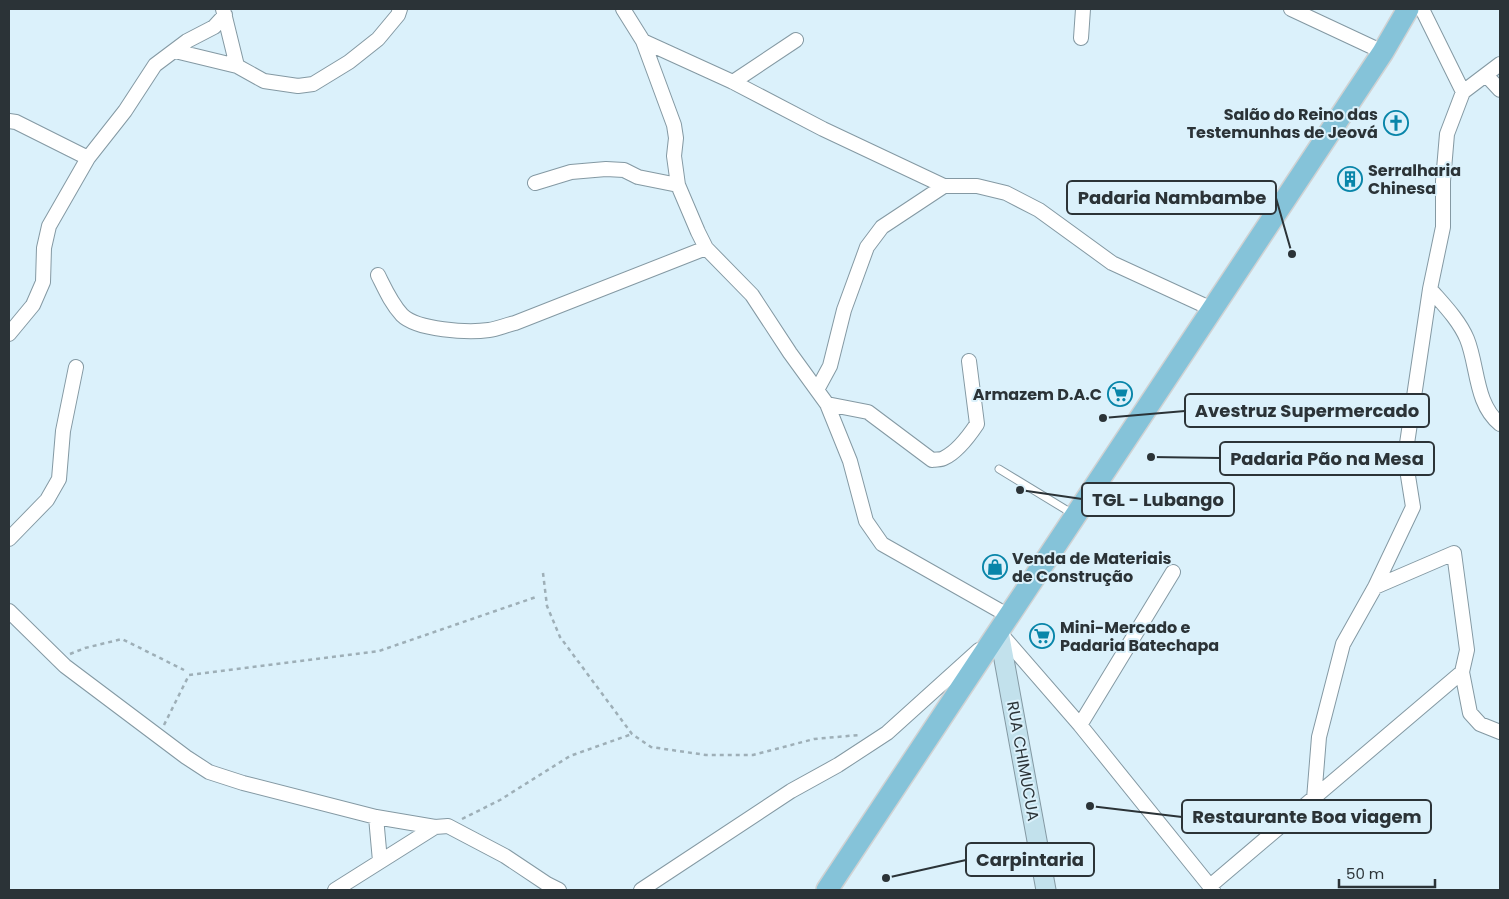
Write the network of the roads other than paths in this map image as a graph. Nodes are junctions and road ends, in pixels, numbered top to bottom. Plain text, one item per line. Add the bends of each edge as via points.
1 (400, 9) edge
2 (623, 9) edge
3 (1083, 9) edge
4 (1291, 9) edge
5 (1408, 9) edge
6 (1422, 9) edge
7 (224, 12) edge
8 (1081, 38) dead end
9 (643, 40) junction
10 (796, 40) dead end
11 (176, 51) junction
12 (1383, 52) junction
13 (1500, 65) edge
14 (237, 66) junction
15 (1486, 75) junction
16 (733, 82) junction
17 (1500, 90) edge
18 (1463, 92) junction
19 (9, 121) edge
20 (88, 158) junction
21 (535, 183) dead end
22 (678, 185) junction
23 (944, 186) junction
24 (706, 248) junction
25 (378, 275) dead end
26 (1430, 289) junction
27 (1212, 309) junction
28 (9, 334) edge
29 (969, 361) dead end
30 (76, 367) dead end
31 (817, 390) junction
32 (827, 404) junction
33 (1500, 424) edge
34 (998, 469) dead end
35 (1076, 516) junction
36 (9, 539) edge
37 (1174, 572) dead end
38 (1375, 587) junction
39 (9, 612) edge
40 (1004, 624) junction
41 (1462, 672) junction
42 (1080, 726) junction
43 (1500, 732) edge
44 (1314, 799) junction
45 (376, 818) junction
46 (442, 826) junction
47 (380, 861) junction
48 (1212, 888) edge
49 (335, 890) edge
50 (559, 890) edge
51 (641, 890) edge
52 (827, 890) edge
53 (1046, 890) edge

1 - 14 street via 378,39 313,84 298,86 264,81
2 - 9 street
3 - 8 street
4 - 12 street
5 - 12 main road
6 - 18 street
7 - 11 street via 214,27 187,41
7 - 14 street
9 - 16 street
9 - 22 street via 674,125
10 - 16 street
11 - 14 street
11 - 20 street via 155,65 125,111
12 - 27 main road
13 - 15 street
15 - 17 street
15 - 18 street
16 - 23 street via 822,130
18 - 26 street via 1447,134 1443,227
19 - 20 street
20 - 28 street via 49,226 44,248 43,282 33,305
21 - 22 street via 571,172 606,168
22 - 24 street
23 - 27 street via 977,186 1006,193 1039,210 1112,263
23 - 31 street via 882,227 867,247 844,310 830,366
24 - 25 street via 490,330 432,328 404,316 391,301
24 - 31 street via 752,295
26 - 33 street via 1459,323 1467,339 1486,408
26 - 38 street via 1405,457 1413,507
27 - 35 main road
29 - 32 street via 977,424 954,452 943,459 932,460 868,412
30 - 36 street via 63,431 59,479 47,500
31 - 32 street
32 - 40 street via 850,461 866,521 882,544
34 - 35 lane
35 - 40 main road
37 - 42 street
38 - 41 street via 1454,553 1467,650
38 - 44 street via 1343,644 1320,737
39 - 45 street via 65,666 209,772
40 - 42 street
40 - 51 street via 888,733 791,791
40 - 52 main road
40 - 53 street, RUA CHIMUCUA
41 - 43 street via 1470,713 1480,724
41 - 44 street
42 - 48 street
44 - 48 street
45 - 46 street
45 - 47 street
46 - 47 street
46 - 50 street via 504,856
47 - 49 street

